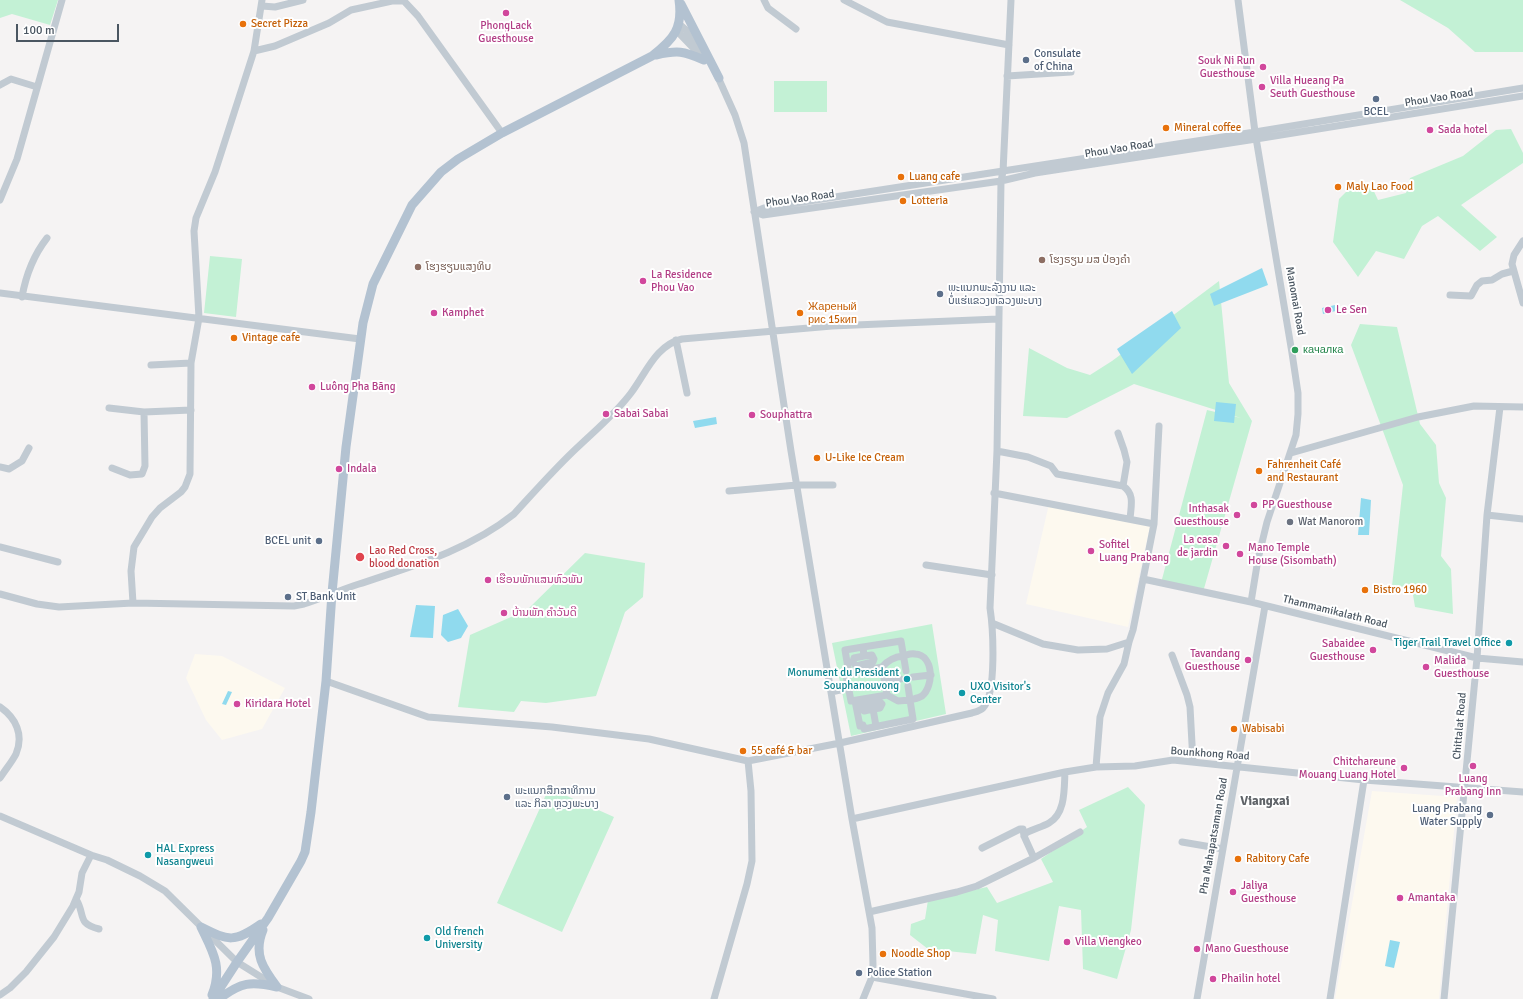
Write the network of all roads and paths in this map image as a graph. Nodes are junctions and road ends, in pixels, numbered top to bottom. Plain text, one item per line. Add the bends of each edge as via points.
1 (62, 0) edge
2 (303, 0) edge
3 (679, 0) edge
4 (764, 0) edge
5 (844, 0) edge
6 (1011, 0) edge
7 (1238, 0) edge
8 (262, 3) edge
9 (678, 27) junction
10 (796, 29) dead end
11 (1009, 45) junction
12 (254, 50) junction
13 (652, 56) junction
14 (704, 60) junction
15 (1071, 72) dead end
16 (1007, 76) junction
17 (719, 78) junction
18 (0, 85) edge
19 (37, 87) junction
20 (1523, 88) edge
21 (1523, 96) edge
22 (502, 133) junction
23 (1256, 136) junction
24 (1003, 172) junction
25 (1001, 181) junction
26 (0, 200) edge
27 (754, 212) junction
28 (47, 238) dead end
29 (1523, 241) edge
30 (1513, 271) junction
31 (0, 293) edge
32 (1450, 295) dead end
33 (22, 297) junction
34 (1523, 303) edge
35 (199, 318) junction
36 (998, 319) junction
37 (772, 331) junction
38 (360, 339) junction
39 (676, 340) junction
40 (191, 363) junction
41 (151, 365) dead end
42 (687, 392) dead end
43 (1500, 407) junction
44 (1523, 407) edge
45 (109, 408) dead end
46 (191, 410) junction
47 (144, 412) junction
48 (1159, 426) dead end
49 (1118, 433) dead end
50 (29, 448) dead end
51 (997, 451) junction
52 (1291, 453) junction
53 (0, 467) edge
54 (112, 468) dead end
55 (797, 485) junction
56 (833, 485) dead end
57 (1123, 486) junction
58 (729, 491) dead end
59 (994, 493) junction
60 (1487, 515) junction
61 (1130, 519) junction
62 (1523, 519) edge
63 (1154, 524) junction
64 (0, 547) edge
65 (58, 562) dead end
66 (926, 565) dead end
67 (992, 575) junction
68 (1144, 580) junction
69 (332, 593) junction
70 (0, 594) edge
71 (1251, 602) junction
72 (133, 603) junction
73 (1265, 606) junction
74 (992, 623) junction
75 (1129, 642) junction
76 (863, 647) junction
77 (904, 655) junction
78 (1172, 655) dead end
79 (864, 656) dead end
80 (1477, 658) junction
81 (1523, 662) edge
82 (882, 667) junction
83 (906, 671) dead end
84 (849, 674) junction
85 (931, 675) junction
86 (913, 677) dead end
87 (900, 679) dead end
88 (326, 681) junction
89 (885, 682) junction
90 (908, 686) dead end
91 (849, 688) junction
92 (831, 692) junction
93 (887, 695) junction
94 (910, 700) junction
95 (855, 701) junction
96 (0, 707) edge
97 (873, 710) dead end
98 (876, 726) junction
99 (840, 743) junction
100 (748, 761) junction
101 (1193, 762) junction
102 (1237, 766) junction
103 (1096, 767) junction
104 (1065, 772) junction
105 (0, 778) edge
106 (1364, 780) junction
107 (1465, 787) junction
108 (1523, 792) edge
109 (0, 816) edge
110 (852, 819) junction
111 (1080, 832) dead end
112 (1024, 836) junction
113 (1182, 842) dead end
114 (982, 848) dead end
115 (1222, 849) junction
116 (91, 855) junction
117 (1034, 858) junction
118 (76, 899) junction
119 (869, 912) junction
120 (268, 918) junction
121 (201, 927) junction
122 (99, 929) dead end
123 (237, 962) junction
124 (872, 977) junction
125 (277, 987) junction
126 (0, 995) edge
127 (212, 999) edge
128 (219, 999) edge
129 (309, 999) edge
130 (714, 999) edge
131 (863, 999) edge
132 (993, 999) edge
133 (1197, 999) edge
134 (1330, 999) edge
135 (1444, 999) edge

1 - 19 street
2 - 8 street via 275,7
3 - 9 main road via 681,12
3 - 17 main road
4 - 10 street via 768,8
5 - 11 street via 887,22
6 - 11 street
7 - 23 street, Manomai Road
8 - 12 street
9 - 13 main road via 665,46
9 - 14 street
9 - 17 street via 694,40
11 - 16 street
12 - 22 street via 275,46 329,23 351,10 392,1 404,2 418,16
12 - 35 street via 215,172 196,218 194,231
13 - 14 main road via 674,51 686,52
13 - 22 main road
14 - 17 street
15 - 16 street
16 - 24 street
17 - 27 street via 736,115 744,143
18 - 19 street via 11,79
19 - 26 street via 17,159
20 - 23 street, Phou Vao Road
21 - 23 street, Phou Vao Road
22 - 38 main road via 441,172 412,205 373,284
23 - 24 street, Phou Vao Road
23 - 25 street, Phou Vao Road
23 - 52 street, Manomai Road via 1298,394 1296,435
24 - 25 street
24 - 27 street, Phou Vao Road via 764,208
25 - 27 street, Phou Vao Road via 763,215
25 - 36 street
27 - 37 street
28 - 33 street via 29,266
29 - 30 street via 1514,255
30 - 32 street via 1482,282 1471,296
30 - 34 street
31 - 33 street
33 - 35 street
35 - 38 street
35 - 40 street
36 - 37 street
36 - 51 street
37 - 39 street
37 - 55 street
38 - 69 main road via 346,447
39 - 42 street
39 - 69 street via 661,351 613,415 579,445 506,520 471,542 436,557
40 - 41 street
40 - 46 street
43 - 44 street
43 - 52 street via 1474,406 1418,417
43 - 60 street, Chittalat Road
45 - 47 street
46 - 47 street
46 - 72 street via 189,480 181,492 152,516 134,547 131,571
47 - 54 street via 145,466 142,474 130,475
48 - 63 street
49 - 57 street via 1127,462
50 - 53 street via 22,461 9,469
51 - 57 street via 1028,457 1051,466 1057,474
51 - 59 street
52 - 71 street, Manomai Road via 1267,522
55 - 56 street
55 - 58 street
55 - 92 street
57 - 61 street via 1130,494
59 - 61 street
59 - 67 street
60 - 62 street
60 - 80 street, Chittalat Road
61 - 63 street
63 - 68 street
64 - 65 street
66 - 67 street
67 - 74 street
68 - 71 street, Thammamikalath Road
68 - 75 street
69 - 72 street via 294,606
69 - 88 main road
70 - 72 street via 59,607
71 - 73 street, Thammamikalath Road
73 - 80 street, Thammamikalath Road
73 - 102 street, Pha Mahapatsaman Road
74 - 75 street via 1043,644 1078,650 1107,649
74 - 99 street via 993,660 990,695 983,708 972,713
75 - 103 street via 1124,664 1108,693 1100,717
76 - 77 street via 901,641
76 - 79 street
76 - 84 street via 845,650
77 - 82 street via 894,657
77 - 83 street
77 - 85 street via 916,654 925,659
78 - 101 street via 1190,707
80 - 81 street, Thammamikalath Road
80 - 107 street, Chittalat Road
82 - 84 street
82 - 89 street
84 - 91 street via 846,675
85 - 86 street
85 - 94 street via 929,686 921,696
87 - 89 street
88 - 100 street via 428,717 552,727 649,739
88 - 120 main road via 304,852
89 - 93 street
90 - 94 street
91 - 92 street
91 - 95 street via 852,701
92 - 99 street
93 - 94 street via 898,701
93 - 95 street
94 - 98 street via 913,719
95 - 98 street via 860,726 863,725 864,729
96 - 105 street via 18,727 18,746 16,754
97 - 98 street
99 - 100 street
99 - 110 street
100 - 130 street via 752,862
101 - 102 street, Bounkhong Road
101 - 103 street, Bounkhong Road via 1173,760 1135,766
102 - 106 street, Bounkhong Road
102 - 115 street, Pha Mahapatsaman Road
103 - 104 street, Bounkhong Road
104 - 110 street, Bounkhong Road
104 - 112 street via 1062,803 1057,815 1049,823
106 - 107 street, Bounkhong Road
106 - 134 street
107 - 108 street, Bounkhong Road
107 - 135 street, Chittalat Road
109 - 116 street
110 - 119 street
111 - 117 street
112 - 114 street via 1023,829 1020,829
112 - 117 street
113 - 115 street
115 - 133 street, Pha Mahapatsaman Road
116 - 118 street via 82,873
116 - 121 street via 140,876 165,892
117 - 119 street via 977,886
118 - 122 street via 88,926
118 - 126 street via 54,937 26,972
119 - 124 street via 873,941
120 - 121 main road via 237,938 222,937
120 - 123 main road
120 - 125 main road via 259,939 259,957 265,972
121 - 123 street
121 - 127 main road via 214,952 218,972
123 - 125 street
123 - 127 main road
124 - 131 street
124 - 132 street
125 - 128 main road via 259,983 242,985
125 - 129 street

